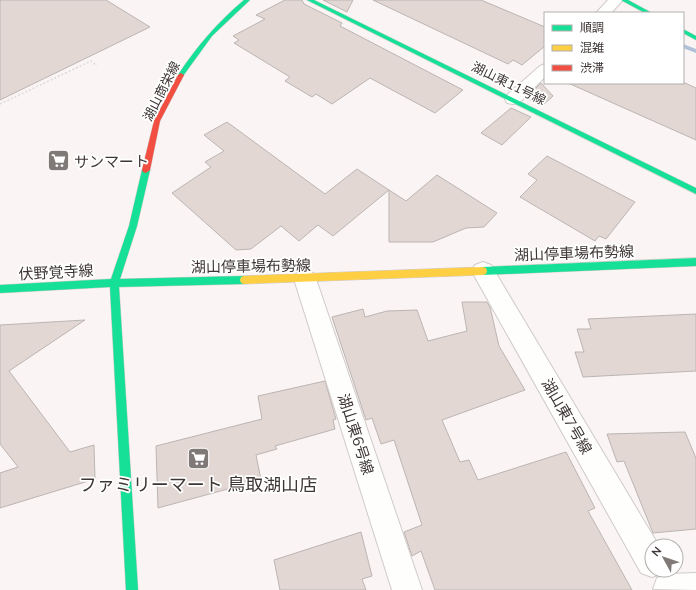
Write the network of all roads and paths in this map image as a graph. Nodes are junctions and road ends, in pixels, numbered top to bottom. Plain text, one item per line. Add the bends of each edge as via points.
1 (247, 0) edge
2 (310, 0) edge
3 (616, 0) edge
4 (624, 0) edge
5 (604, 12) edge
6 (647, 12) edge
7 (684, 32) edge
8 (696, 38) edge
9 (96, 66) dead end
10 (544, 70) edge
11 (513, 99) junction
12 (0, 104) edge
13 (696, 191) edge
14 (696, 262) edge
15 (483, 271) junction
16 (305, 279) junction
17 (114, 283) junction
18 (0, 289) edge
19 (644, 548) edge
20 (132, 590) edge
21 (407, 590) edge

1 - 17 street, 湖山商栄線 via 225,18 200,45 177,81 157,121 133,226
2 - 11 street, 湖山東11号線
3 - 5 street
4 - 6 street
7 - 8 street
9 - 12 path via 91,61
10 - 11 street
11 - 13 street, 湖山東11号線
14 - 15 street, 湖山停車場布勢線
15 - 16 street, 湖山停車場布勢線
15 - 19 street, 湖山東7号線
16 - 17 street, 湖山停車場布勢線
16 - 21 street, 湖山東6号線
17 - 18 street, 伏野覚寺線
17 - 20 street

